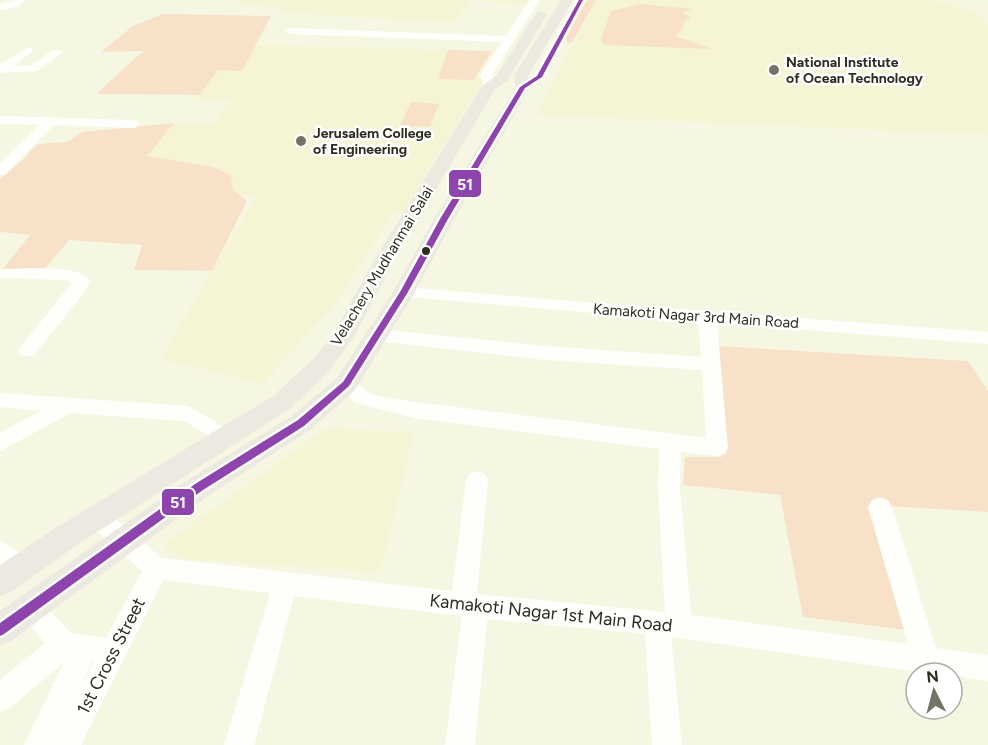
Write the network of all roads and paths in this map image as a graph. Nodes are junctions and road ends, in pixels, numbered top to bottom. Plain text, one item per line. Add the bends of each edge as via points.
1 (21, 0) edge
2 (534, 0) edge
3 (550, 0) edge
4 (567, 0) edge
5 (581, 0) edge
6 (0, 8) edge
7 (290, 31) dead end
8 (511, 39) junction
9 (28, 50) dead end
10 (57, 52) dead end
11 (0, 70) edge
12 (489, 86) junction
13 (523, 87) junction
14 (0, 120) edge
15 (51, 122) junction
16 (135, 124) dead end
17 (0, 171) edge
18 (377, 272) junction
19 (1, 276) edge
20 (409, 285) junction
21 (707, 317) junction
22 (378, 335) junction
23 (988, 338) edge
24 (27, 350) dead end
25 (711, 364) junction
26 (346, 384) junction
27 (0, 400) edge
28 (70, 404) junction
29 (224, 437) junction
30 (0, 443) edge
31 (670, 443) junction
32 (477, 480) dead end
33 (880, 507) dead end
34 (98, 518) junction
35 (123, 542) junction
36 (6, 567) edge
37 (156, 568) junction
38 (285, 583) junction
39 (470, 605) junction
40 (31, 608) junction
41 (668, 625) junction
42 (0, 630) edge
43 (74, 647) junction
44 (113, 652) junction
45 (926, 659) junction
46 (988, 668) edge
47 (0, 698) edge
48 (39, 745) edge
49 (66, 745) edge
50 (239, 745) edge
51 (459, 745) edge
52 (667, 745) edge

1 - 6 street
2 - 8 street
3 - 12 main road, Velachery Mudhanmai Salai via 502,78
4 - 13 main road, Velachery Mudhanmai Salai via 521,76
5 - 13 street via 539,77
7 - 8 street
8 - 12 street via 486,75
9 - 11 street
10 - 11 street via 33,69
12 - 18 main road, Velachery Mudhanmai Salai
13 - 20 main road, Velachery Mudhanmai Salai
14 - 15 street
15 - 16 street
15 - 17 street
18 - 20 main road
18 - 29 main road, Velachery Mudhanmai Salai via 342,337 322,364 282,402
19 - 24 street via 67,275 81,280
20 - 21 street, Kamakoti Nagar 3rd Main Road
20 - 22 main road, Velachery Mudhanmai Salai
21 - 23 street, Kamakoti Nagar 3rd Main Road
21 - 25 street
22 - 25 street via 545,353
22 - 26 main road, Velachery Mudhanmai Salai
25 - 31 street via 717,448
26 - 31 street via 362,398 415,410
26 - 35 main road, Velachery Mudhanmai Salai via 302,423 199,487
27 - 28 street
28 - 29 street via 188,414
28 - 30 street
29 - 34 main road, Velachery Mudhanmai Salai
31 - 41 street
32 - 39 street
33 - 45 street
34 - 35 street
34 - 36 main road, Velachery Mudhanmai Salai
35 - 37 street
35 - 40 main road, Velachery Mudhanmai Salai
37 - 38 street, Kamakoti Nagar 1st Main Road
37 - 44 street, 1st Cross Street
38 - 39 street, Kamakoti Nagar 1st Main Road
38 - 50 street
39 - 41 street, Kamakoti Nagar 1st Main Road
39 - 51 street
40 - 42 main road, Velachery Mudhanmai Salai
40 - 43 street
41 - 45 street, Kamakoti Nagar 1st Main Road
41 - 52 street
43 - 44 street
43 - 47 street
43 - 48 street
44 - 49 street, 1st Cross Street
45 - 46 street, Kamakoti Nagar 1st Main Road

